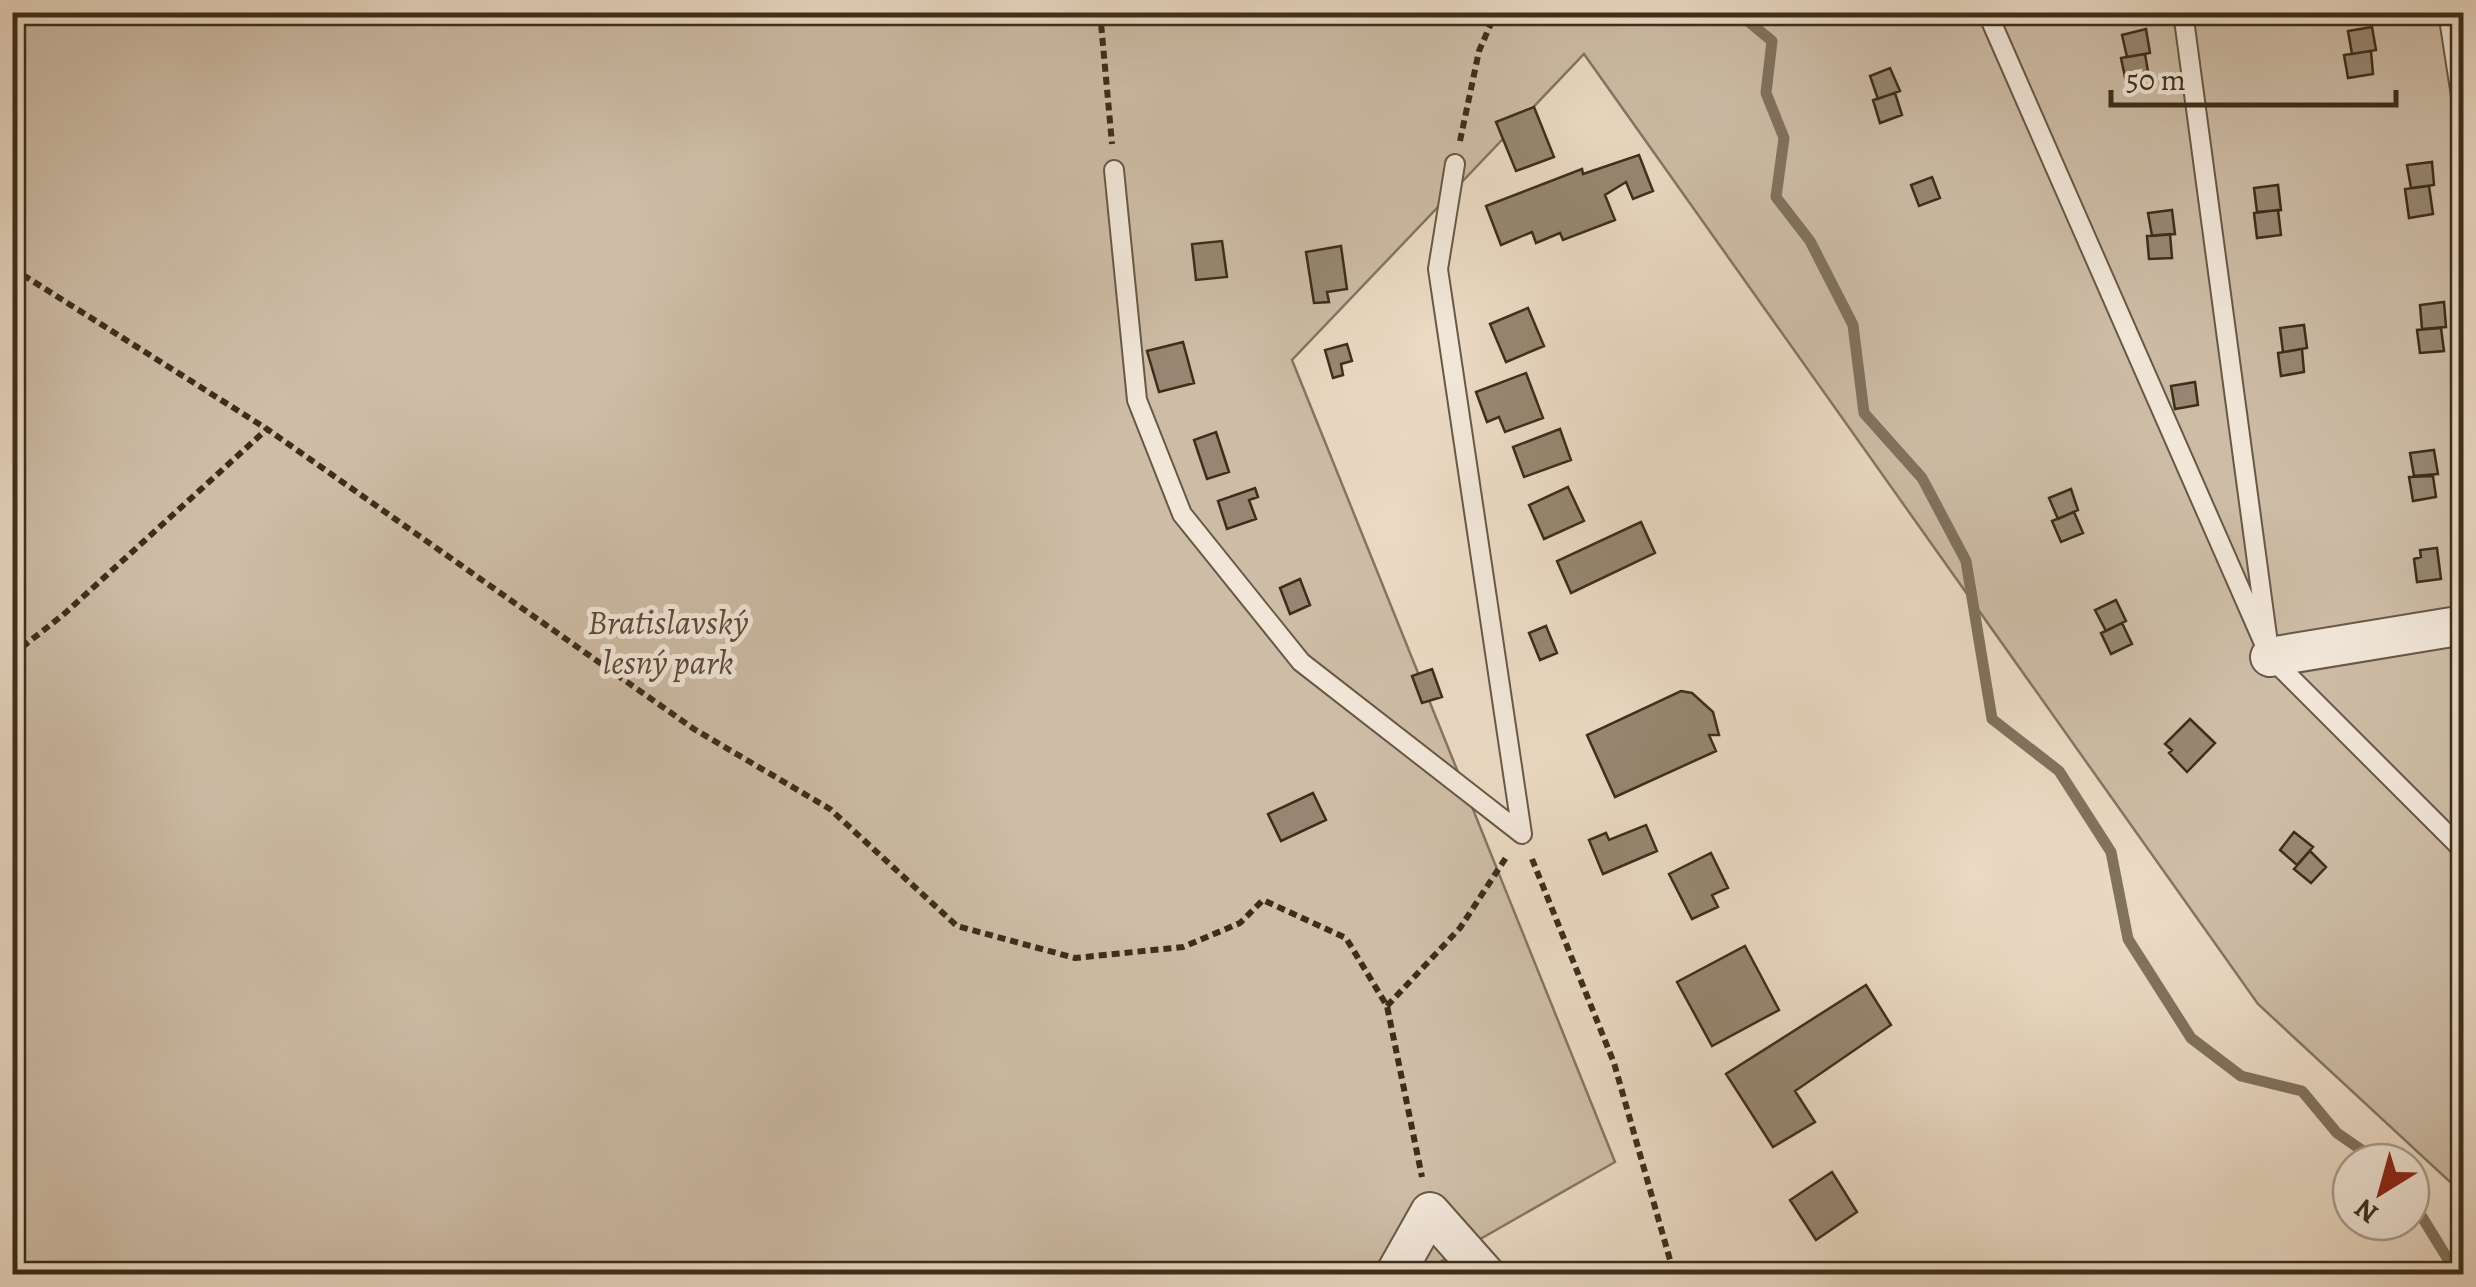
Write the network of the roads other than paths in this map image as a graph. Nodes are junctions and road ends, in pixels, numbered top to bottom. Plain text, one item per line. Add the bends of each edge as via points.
1 (1988, 12) edge
2 (2183, 12) edge
3 (2448, 12) edge
4 (2464, 116) edge
5 (1456, 164) road end
6 (1114, 170) road end
7 (2464, 626) edge
8 (2270, 658) junction
9 (2464, 851) edge
10 (1395, 1274) edge
11 (1485, 1274) edge

1 - 8 lane
2 - 8 lane
3 - 4 lane
5 - 6 lane via 1438,269 1522,834 1301,662 1182,514 1137,400
7 - 8 street
8 - 9 lane
10 - 11 street via 1430,1212

